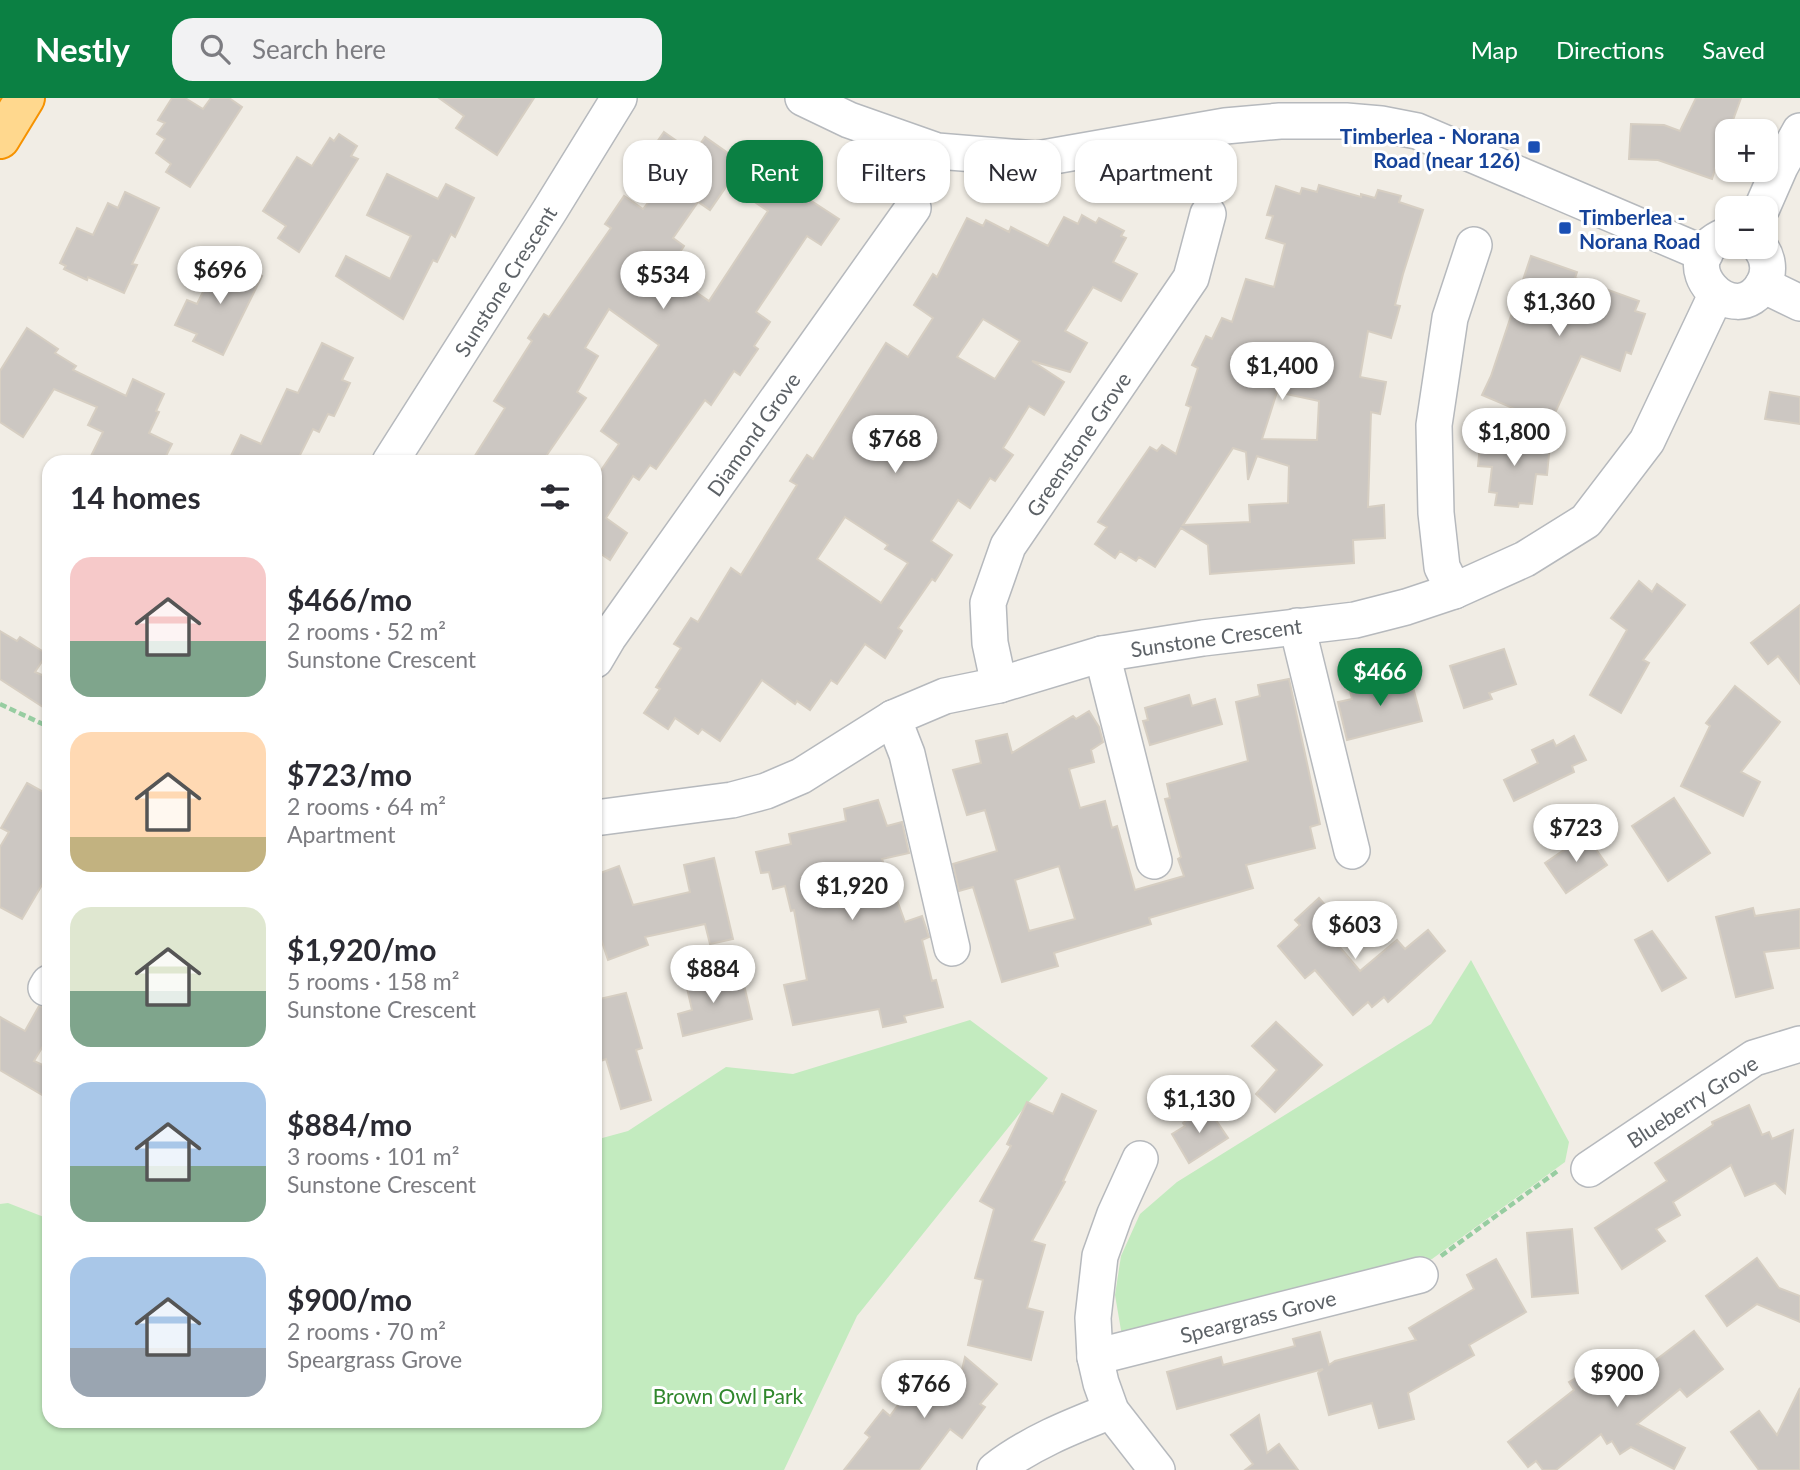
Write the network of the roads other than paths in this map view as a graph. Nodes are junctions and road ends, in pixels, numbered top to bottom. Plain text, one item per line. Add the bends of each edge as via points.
1 (25, 98) edge
2 (618, 98) edge
3 (803, 98) edge
4 (1800, 131) edge
5 (0, 139) edge
6 (1767, 196) edge
7 (913, 208) dead end
8 (1208, 214) dead end
9 (1715, 245) edge
10 (1474, 246) dead end
11 (1715, 247) edge
12 (1766, 259) edge
13 (1763, 285) junction
14 (1716, 295) junction
15 (1800, 303) edge
16 (394, 455) edge
17 (1454, 591) junction
18 (1297, 626) junction
19 (602, 648) edge
20 (1102, 654) junction
21 (999, 685) junction
22 (893, 718) junction
23 (602, 817) edge
24 (1352, 852) dead end
25 (1154, 861) dead end
26 (952, 948) dead end
27 (1800, 1044) edge
28 (1140, 1159) dead end
29 (1589, 1169) road end
30 (1420, 1275) road end
31 (1095, 1357) junction
32 (1111, 1412) junction
33 (995, 1470) edge
34 (1157, 1470) edge

1 - 5 highway
2 - 16 street, Sunstone Crescent
3 - 9 street via 849,120 937,150 1037,159 1225,126 1381,124 1417,131
4 - 6 street
7 - 19 street, Diamond Grove
8 - 21 street, Greenstone Grove via 1191,278 1009,546 988,603
10 - 17 street via 1450,318 1434,425 1439,540 1443,568
11 - 14 street via 1702,276
12 - 13 street via 1768,274
13 - 14 street via 1736,301
13 - 15 street
14 - 17 street, Sunstone Crescent via 1647,441 1586,521 1525,559
17 - 18 street, Sunstone Crescent via 1355,620
18 - 20 street, Sunstone Crescent
18 - 24 street
20 - 21 street, Sunstone Crescent
20 - 25 street
21 - 22 street, Sunstone Crescent via 945,696
22 - 23 street, Sunstone Crescent via 801,776 766,791 732,800
22 - 26 street via 906,754
27 - 29 street, Blueberry Grove via 1754,1058
28 - 31 street via 1100,1256 1093,1318
30 - 31 street, Speargrass Grove
31 - 32 street
32 - 33 street via 1063,1430
32 - 34 street

